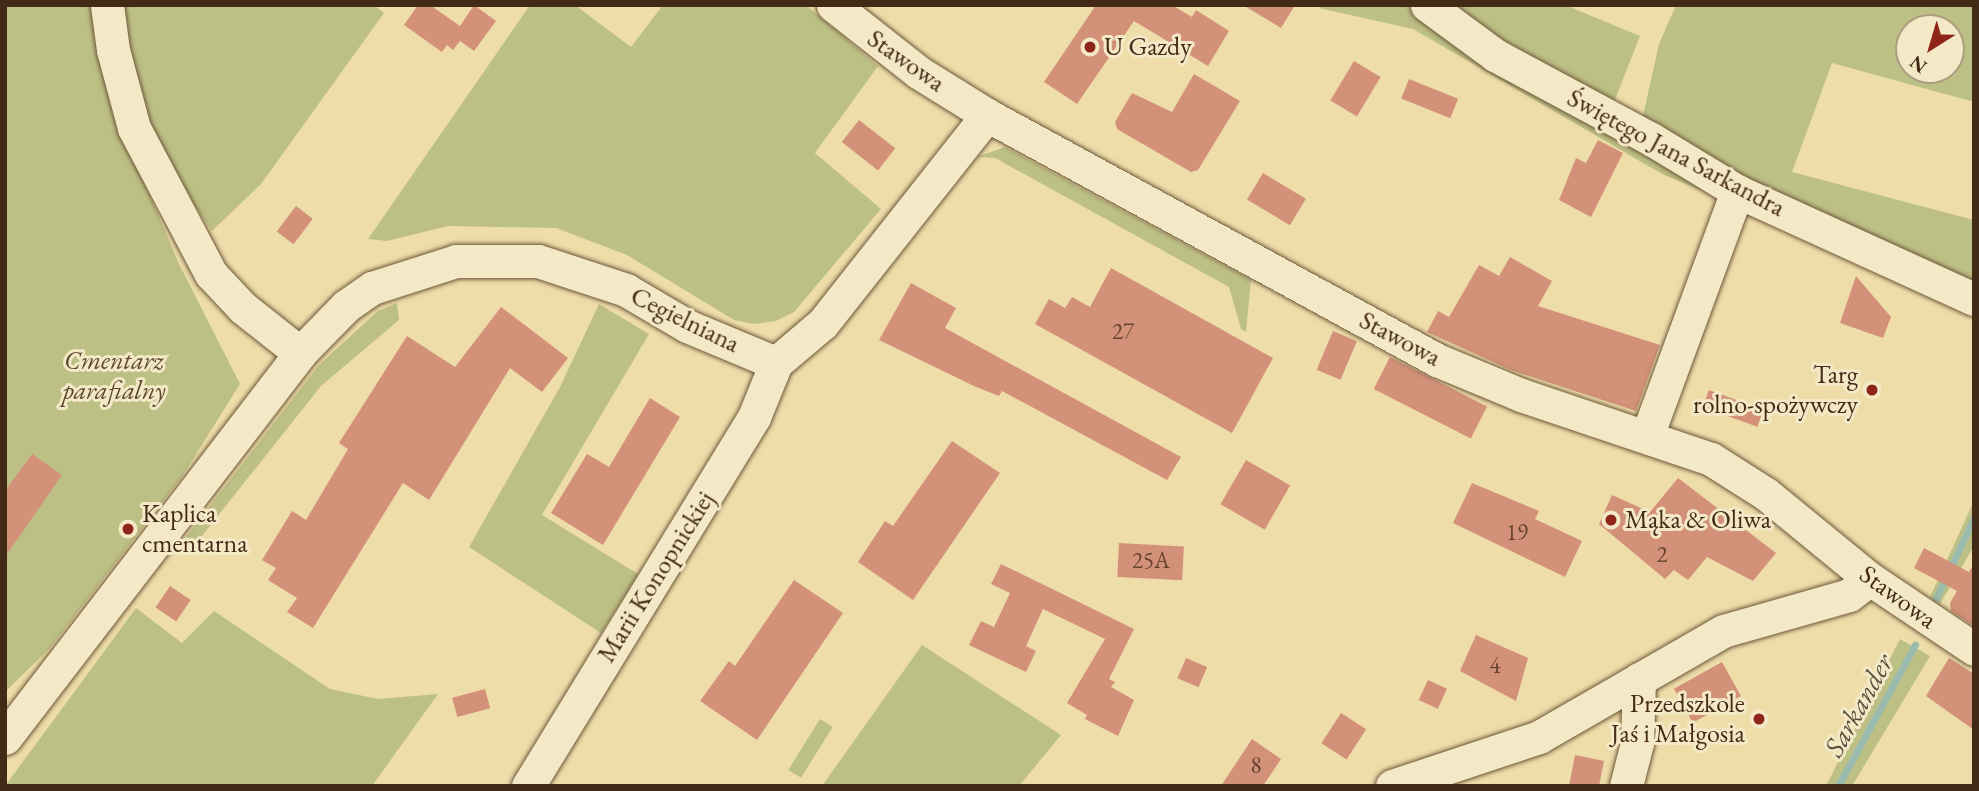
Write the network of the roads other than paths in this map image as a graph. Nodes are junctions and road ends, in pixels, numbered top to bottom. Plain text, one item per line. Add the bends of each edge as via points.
1 (107, 5) edge
2 (833, 5) edge
3 (1427, 5) edge
4 (987, 115) junction
5 (1737, 191) junction
6 (1974, 299) edge
7 (300, 353) junction
8 (776, 363) junction
9 (1647, 436) junction
10 (1870, 579) junction
11 (1974, 649) edge
12 (1639, 679) junction
13 (5, 737) edge
14 (528, 786) edge
15 (1392, 786) edge
16 (1626, 786) edge

1 - 7 street via 113,50 134,128 211,274 243,309
2 - 4 street, Stawowa via 918,72
3 - 5 street, Świętego Jana Sarkandra via 1495,55
4 - 8 street via 823,323
4 - 9 street, Stawowa via 1437,360 1521,395
5 - 6 street, Świętego Jana Sarkandra
5 - 9 street
7 - 8 street, Cegielniana via 346,306 383,283 456,261 538,261 626,290 687,326
7 - 13 street, Cegielniana
8 - 14 street, Marii Konopnickiej via 754,417
9 - 10 street, Stawowa via 1711,459 1766,494
10 - 11 street, Stawowa
10 - 12 street via 1849,595 1723,631
12 - 15 street via 1527,743
12 - 16 street via 1637,743

